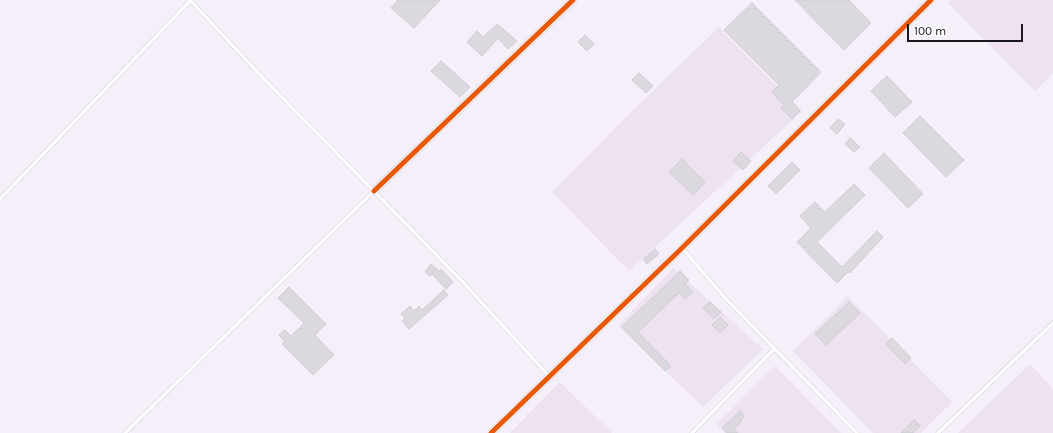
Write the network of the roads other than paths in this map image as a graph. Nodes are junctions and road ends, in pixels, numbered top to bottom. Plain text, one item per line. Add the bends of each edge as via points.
1 (191, 0) edge
2 (573, 0) edge
3 (931, 0) edge
4 (374, 191) junction
5 (0, 199) edge
6 (682, 248) junction
7 (1053, 323) edge
8 (774, 349) junction
9 (549, 376) junction
10 (126, 433) edge
11 (491, 433) edge
12 (692, 433) edge
13 (857, 433) edge
14 (938, 433) edge

1 - 4 lane
1 - 5 lane
2 - 4 street
3 - 6 street
4 - 9 lane via 461,280
4 - 10 lane
6 - 8 lane
6 - 9 street
7 - 14 lane
8 - 12 lane
8 - 13 lane
9 - 11 street

